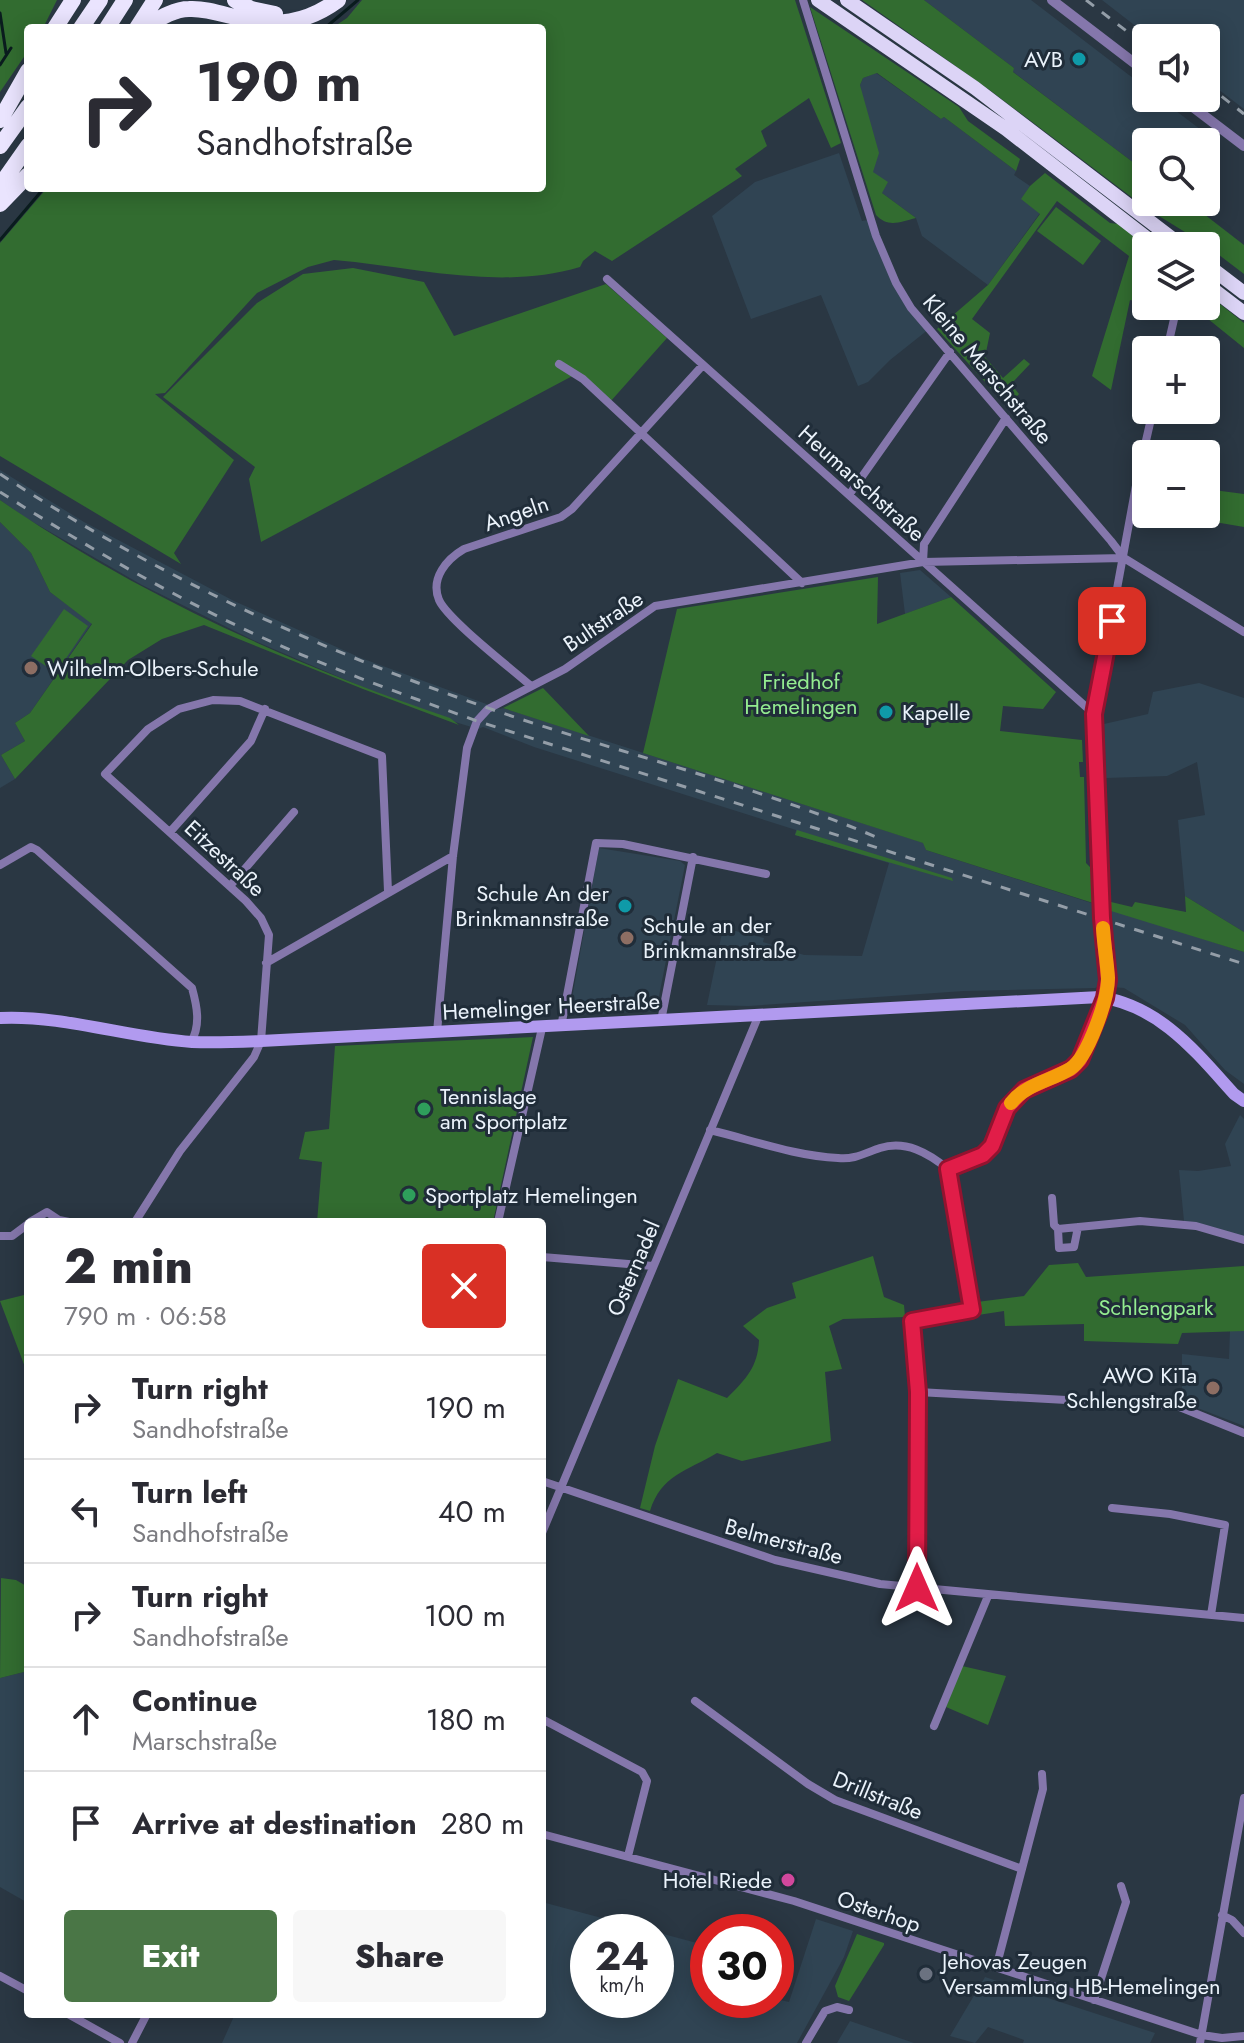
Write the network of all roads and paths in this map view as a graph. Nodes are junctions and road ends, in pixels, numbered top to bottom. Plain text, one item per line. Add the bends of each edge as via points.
1 (63, 0) edge
2 (73, 0) edge
3 (100, 0) edge
4 (125, 0) edge
5 (155, 0) edge
6 (235, 0) edge
7 (321, 0) edge
8 (338, 0) edge
9 (803, 0) edge
10 (818, 0) edge
11 (847, 0) edge
12 (1052, 0) edge
13 (55, 24) edge
14 (57, 24) edge
15 (84, 24) edge
16 (110, 24) edge
17 (142, 24) edge
18 (149, 24) edge
19 (281, 24) edge
20 (281, 24) edge
21 (1132, 61) edge
22 (24, 78) edge
23 (1199, 112) edge
24 (24, 113) edge
25 (0, 120) edge
26 (0, 146) edge
27 (1244, 146) edge
28 (24, 152) edge
29 (24, 179) edge
30 (0, 186) edge
31 (0, 204) edge
32 (1139, 232) edge
33 (1165, 232) edge
34 (1220, 267) edge
35 (1220, 275) edge
36 (607, 279) dead end
37 (1244, 284) edge
38 (1244, 293) edge
39 (1220, 295) edge
40 (1244, 313) edge
41 (950, 352) junction
42 (559, 364) dead end
43 (703, 365) junction
44 (1006, 418) junction
45 (1150, 424) edge
46 (641, 435) junction
47 (849, 495) junction
48 (1124, 558) junction
49 (923, 562) junction
50 (802, 583) junction
51 (1244, 632) edge
52 (531, 686) junction
53 (265, 709) junction
54 (1094, 714) junction
55 (294, 812) dead end
56 (170, 832) junction
57 (453, 856) junction
58 (693, 857) junction
59 (0, 865) edge
60 (766, 874) dead end
61 (230, 886) junction
62 (388, 891) junction
63 (266, 963) junction
64 (1105, 998) junction
65 (758, 1017) junction
66 (0, 1018) edge
67 (661, 1021) junction
68 (561, 1027) junction
69 (542, 1028) junction
70 (437, 1032) junction
71 (261, 1041) junction
72 (191, 1042) junction
73 (1244, 1101) edge
74 (710, 1130) junction
75 (948, 1169) junction
76 (1052, 1198) dead end
77 (46, 1202) dead end
78 (47, 1212) junction
79 (37, 1218) edge
80 (56, 1218) edge
81 (137, 1218) edge
82 (499, 1218) edge
83 (24, 1227) edge
84 (1078, 1227) junction
85 (1058, 1229) junction
86 (0, 1236) edge
87 (1244, 1240) edge
88 (546, 1257) edge
89 (653, 1266) junction
90 (918, 1392) junction
91 (1244, 1433) edge
92 (546, 1482) edge
93 (561, 1488) junction
94 (1112, 1508) dead end
95 (546, 1524) edge
96 (917, 1588) junction
97 (988, 1596) junction
98 (1211, 1615) junction
99 (1244, 1618) edge
100 (695, 1701) dead end
101 (546, 1721) edge
102 (934, 1726) dead end
103 (1042, 1774) dead end
104 (1244, 1798) edge
105 (546, 1835) edge
106 (628, 1856) junction
107 (1022, 1869) junction
108 (1121, 1886) dead end
109 (1222, 1915) junction
110 (1243, 1930) edge
111 (996, 1968) junction
112 (0, 1976) edge
113 (24, 1989) edge
114 (1094, 2000) junction
115 (849, 2010) dead end
116 (75, 2018) edge
117 (145, 2018) edge
118 (1244, 2036) edge
119 (1201, 2039) edge
120 (120, 2043) edge
121 (132, 2043) edge
122 (806, 2043) edge

1 - 13 highway
2 - 14 highway
3 - 15 highway
4 - 16 highway
5 - 17 highway
6 - 7 highway via 268,14 286,14
8 - 20 highway via 302,21
9 - 41 street, Kleine Marschstraße via 876,236 911,308
10 - 32 highway via 1006,129
11 - 33 highway via 975,88
12 - 21 street
18 - 19 highway via 187,9
22 - 25 highway
23 - 27 street
24 - 26 highway
28 - 30 highway
29 - 31 highway
34 - 37 highway
35 - 38 highway
36 - 43 street, Heumarschstraße
39 - 40 highway
41 - 44 street, Kleine Marschstraße
41 - 47 street
42 - 46 street via 583,379
43 - 46 street, Angeln
43 - 47 street, Heumarschstraße
44 - 48 street, Kleine Marschstraße
44 - 49 street via 924,544
45 - 48 street
46 - 50 street
46 - 52 street, Angeln via 572,509 464,549 452,556 439,576 437,591 444,608
47 - 49 street, Heumarschstraße
48 - 49 street, Bultstraße
48 - 51 street, Kleine Marschstraße
48 - 54 street
49 - 50 street, Bultstraße
49 - 54 street, Heumarschstraße
50 - 52 street, Bultstraße via 655,606 596,649
52 - 57 street, Bultstraße via 499,701 477,721 467,748
53 - 56 street via 251,741
53 - 56 street, Eitzestraße via 213,700 179,709 148,729 105,774
53 - 62 street via 382,756
54 - 64 street
55 - 61 street
56 - 61 street, Eitzestraße
57 - 62 street
57 - 70 street, Bultstraße
58 - 60 street
58 - 67 street
58 - 68 street via 596,843
59 - 72 street via 31,847 37,850 192,988 197,1032
61 - 63 street, Eitzestraße via 261,918 269,935
62 - 63 street
63 - 71 street, Eitzestraße
64 - 65 main road, Hemelinger Heerstraße
64 - 73 main road via 1140,1009 1172,1028
64 - 75 street via 1080,1060 1024,1090 1007,1108 992,1146
65 - 67 main road, Hemelinger Heerstraße
65 - 74 street, Osternadel
66 - 72 main road, Hemelinger Heerstraße
67 - 68 main road, Hemelinger Heerstraße
68 - 69 main road, Hemelinger Heerstraße
69 - 70 main road, Hemelinger Heerstraße
69 - 82 street
70 - 71 main road, Hemelinger Heerstraße
71 - 72 main road, Hemelinger Heerstraße
71 - 81 street
74 - 75 street via 837,1158 897,1145 911,1147
74 - 89 street, Osternadel
75 - 90 street via 972,1310 912,1321
76 - 85 street
77 - 78 street
78 - 79 street
78 - 80 street
83 - 86 street via 12,1236
84 - 85 street
84 - 85 street via 1074,1247 1059,1248
84 - 87 street via 1140,1221 1196,1226
88 - 89 street
89 - 93 street, Osternadel
90 - 91 street via 1177,1406
90 - 96 street
92 - 93 street, Belmerstraße
93 - 95 street, Osternadel
93 - 96 street, Belmerstraße via 775,1560
94 - 98 street via 1225,1525
96 - 97 street, Belmerstraße
97 - 98 street, Belmerstraße
97 - 102 street
98 - 99 street, Belmerstraße
100 - 107 street, Drillstraße via 835,1800
101 - 106 street via 642,1772 647,1781
103 - 107 street via 1043,1789
104 - 109 street
105 - 106 street, Osterhop
106 - 111 street, Osterhop via 794,1901
107 - 111 street
108 - 114 street via 1126,1902
109 - 110 street
109 - 119 street
111 - 114 street, Osterhop
112 - 113 street
114 - 119 street, Osterhop
115 - 122 street via 825,2011
116 - 120 street
117 - 121 street
118 - 119 street, Osterhop

